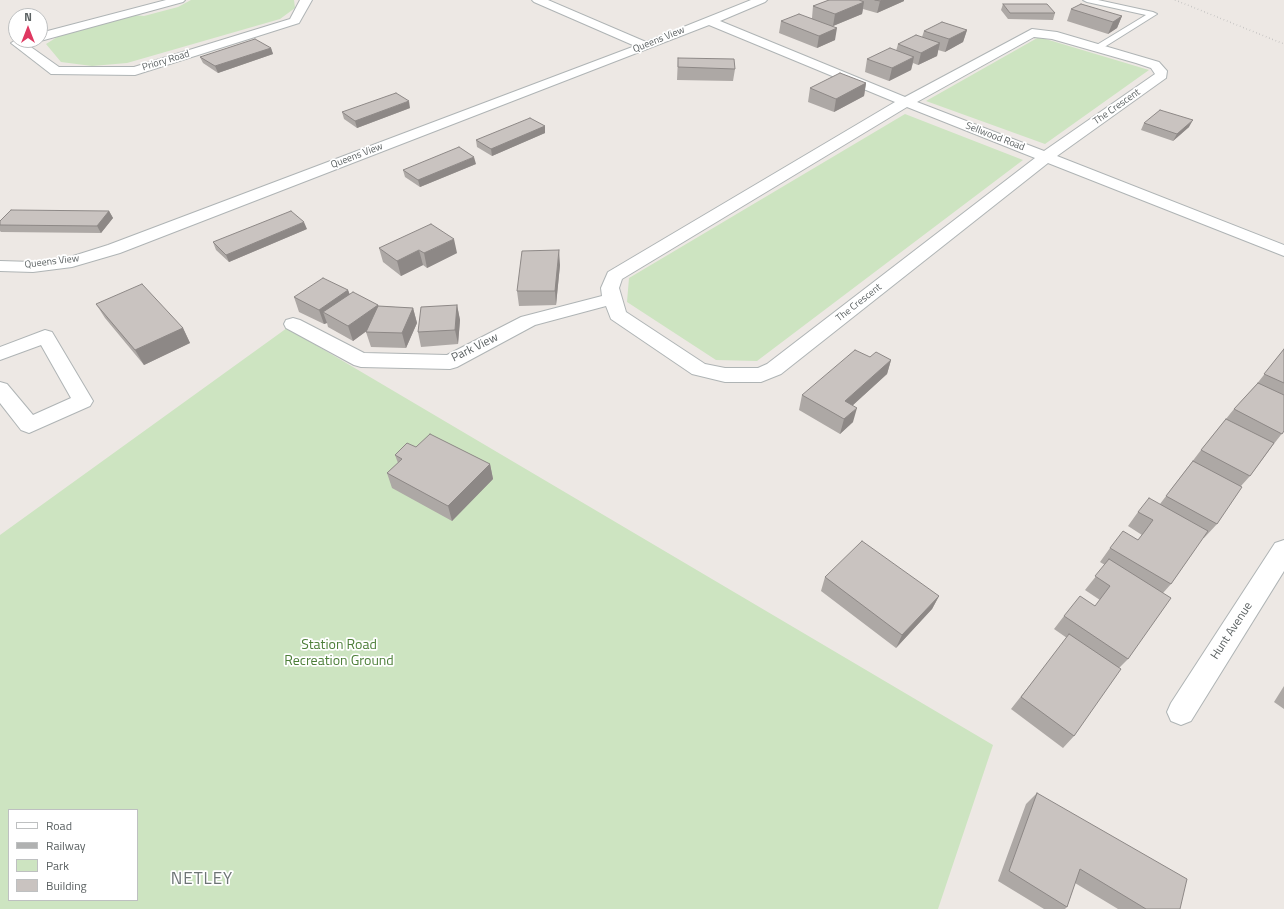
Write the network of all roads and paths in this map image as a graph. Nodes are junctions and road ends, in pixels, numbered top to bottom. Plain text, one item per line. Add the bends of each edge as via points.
1 (141, 0) edge
2 (179, 0) edge
3 (306, 0) edge
4 (538, 0) edge
5 (761, 0) edge
6 (1087, 0) edge
7 (152, 7) junction
8 (708, 20) junction
9 (48, 35) edge
10 (646, 46) junction
11 (24, 48) edge
12 (1098, 48) junction
13 (906, 102) junction
14 (1046, 157) junction
15 (1284, 251) edge
16 (0, 266) edge
17 (612, 300) junction
18 (293, 324) dead end
19 (0, 354) edge
20 (0, 389) edge
21 (1284, 550) edge
22 (1181, 712) dead end

1 - 7 street
2 - 7 street
3 - 11 street, Priory Road via 295,21 135,71 56,71
4 - 10 street
5 - 8 street, Queens View
6 - 12 lane via 1153,14
7 - 9 street
8 - 10 street, Queens View
8 - 13 street, Sellwood Road
10 - 16 street, Queens View via 114,249 72,262 33,267
12 - 13 street, The Crescent via 1053,35 1032,34
12 - 14 street, The Crescent via 1155,65 1161,71 1161,75
13 - 14 street, Sellwood Road
13 - 17 street, The Crescent via 614,276 610,288
14 - 15 street, Sellwood Road
14 - 17 street, The Crescent via 774,369 761,376 725,375 699,369 618,315
17 - 18 street, Park View via 528,321 450,362 361,360
19 - 20 street via 45,336 83,401 29,425
21 - 22 street, Hunt Avenue

